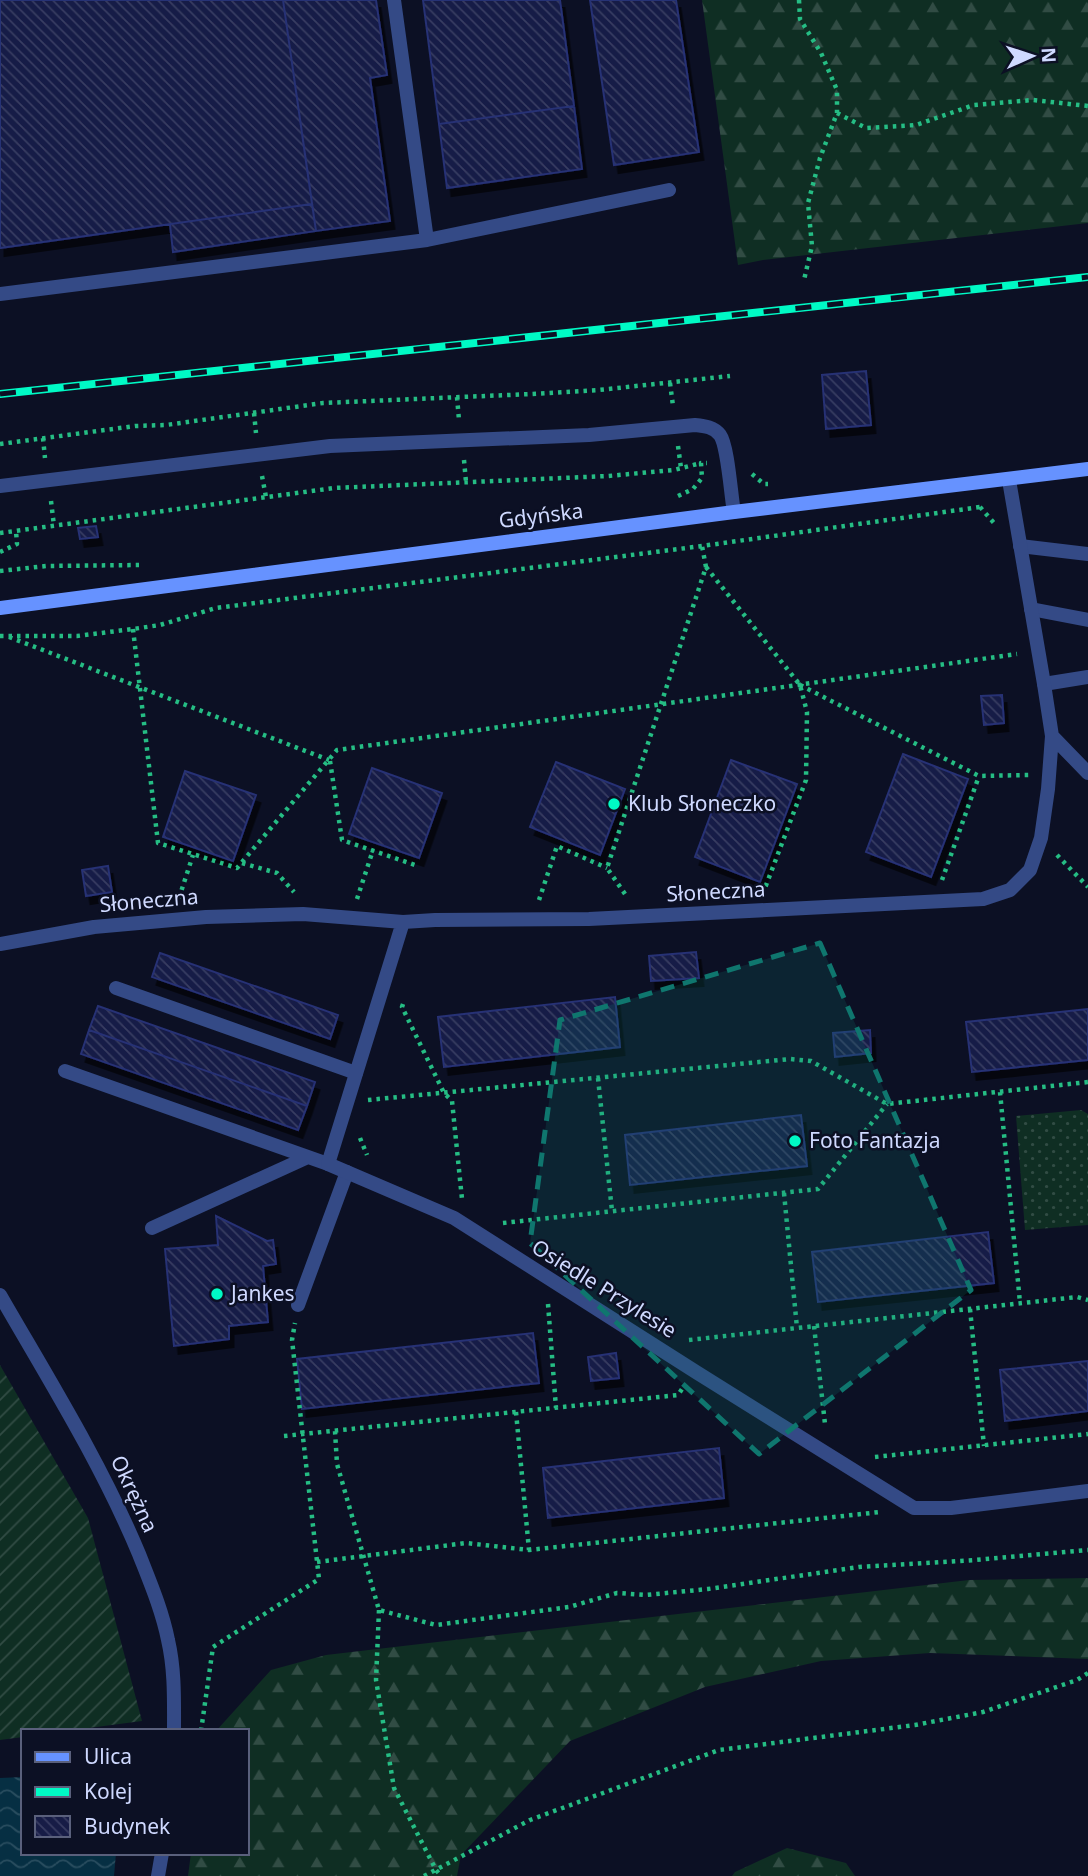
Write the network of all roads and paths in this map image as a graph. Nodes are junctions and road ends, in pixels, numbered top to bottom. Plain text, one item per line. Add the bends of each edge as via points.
1 (394, 0) edge
2 (799, 0) edge
3 (1088, 106) edge
4 (837, 113) junction
5 (668, 190) dead end
6 (427, 240) junction
7 (804, 280) dead end
8 (0, 294) edge
9 (730, 376) dead end
10 (0, 444) edge
11 (701, 463) dead end
12 (1088, 469) edge
13 (1009, 480) junction
14 (0, 486) edge
15 (734, 512) junction
16 (16, 531) junction
17 (1000, 531) dead end
18 (0, 533) edge
19 (702, 546) junction
20 (1020, 546) junction
21 (0, 552) edge
22 (1088, 554) edge
23 (706, 567) junction
24 (0, 608) edge
25 (1031, 609) junction
26 (1088, 620) edge
27 (133, 629) junction
28 (2, 636) edge
29 (1022, 653) dead end
30 (1088, 677) edge
31 (1044, 684) junction
32 (800, 685) junction
33 (139, 687) junction
34 (661, 704) junction
35 (1052, 736) junction
36 (330, 760) junction
37 (1088, 773) edge
38 (1033, 775) dead end
39 (979, 776) junction
40 (373, 850) junction
41 (193, 855) junction
42 (242, 863) junction
43 (418, 866) dead end
44 (607, 868) junction
45 (940, 885) dead end
46 (286, 895) dead end
47 (626, 895) dead end
48 (762, 895) dead end
49 (345, 898) dead end
50 (190, 899) dead end
51 (536, 907) dead end
52 (403, 922) junction
53 (0, 944) edge
54 (116, 988) dead end
55 (405, 994) dead end
56 (65, 1071) dead end
57 (356, 1073) junction
58 (598, 1078) junction
59 (1088, 1082) edge
60 (999, 1092) junction
61 (444, 1093) junction
62 (349, 1094) junction
63 (367, 1100) junction
64 (887, 1104) junction
65 (364, 1109) dead end
66 (361, 1129) dead end
67 (308, 1157) junction
68 (368, 1157) dead end
69 (328, 1164) junction
70 (346, 1172) junction
71 (784, 1193) junction
72 (450, 1197) dead end
73 (612, 1211) junction
74 (493, 1218) dead end
75 (504, 1223) junction
76 (152, 1228) dead end
77 (515, 1230) dead end
78 (546, 1276) junction
79 (0, 1294) edge
80 (1088, 1300) edge
81 (1020, 1303) junction
82 (298, 1305) joint
83 (970, 1309) junction
84 (814, 1326) junction
85 (797, 1328) junction
86 (687, 1340) dead end
87 (696, 1372) junction
88 (556, 1408) junction
89 (516, 1412) junction
90 (335, 1431) junction
91 (835, 1431) dead end
92 (302, 1434) junction
93 (1088, 1434) edge
94 (284, 1436) dead end
95 (984, 1446) junction
96 (865, 1451) dead end
97 (1088, 1491) edge
98 (891, 1493) junction
99 (529, 1550) junction
100 (1088, 1550) edge
101 (365, 1556) junction
102 (317, 1562) junction
103 (379, 1610) junction
104 (1088, 1673) edge
105 (174, 1729) edge
106 (201, 1729) edge
107 (162, 1855) edge
108 (436, 1870) junction
109 (158, 1876) edge
110 (424, 1876) edge
111 (441, 1876) edge

1 - 6 street
2 - 4 path via 800,19 837,90
3 - 4 path via 1033,100 974,105 916,125 866,128
4 - 7 path via 808,203 812,246
5 - 6 street
6 - 8 street
9 - 10 path via 599,390 323,403
11 - 16 path via 608,476 334,488
12 - 13 main road, Gdyńska
13 - 15 main road, Gdyńska
13 - 20 street, Słoneczna
14 - 15 street via 330,446 589,435 695,425 711,427 722,436
15 - 24 main road, Gdyńska
16 - 18 path
16 - 21 path via 17,544
17 - 19 path via 982,507
19 - 23 path
19 - 27 path via 216,608
20 - 22 street
20 - 25 street, Słoneczna
23 - 32 path
23 - 34 path
25 - 26 street
25 - 31 street, Słoneczna
27 - 28 path via 77,636
27 - 33 path
28 - 33 path
29 - 32 path
30 - 31 street
31 - 35 street, Słoneczna
32 - 34 path
32 - 39 path
32 - 48 path via 807,712 806,780
33 - 36 path
33 - 41 path via 158,843
34 - 36 path via 337,750
34 - 44 path
35 - 37 street
35 - 52 street, Słoneczna via 1041,838 1030,870 1010,890 983,899 589,919
36 - 40 path via 342,839
36 - 42 path
38 - 39 path
39 - 45 path
40 - 43 path
40 - 49 path via 357,899
41 - 42 path via 237,868
41 - 50 path via 178,900
42 - 46 path via 277,873 298,895
44 - 47 path
44 - 51 path via 556,846
52 - 53 street, Słoneczna via 303,914 206,917 94,927
52 - 57 street
54 - 57 street
55 - 61 path via 402,1007
56 - 67 street, Osiedle Przylesie
57 - 62 street
58 - 61 path
58 - 64 path via 790,1059 811,1061
58 - 73 path
59 - 60 path
60 - 64 path
60 - 81 path
61 - 63 path
61 - 72 path via 452,1101 462,1203
62 - 63 path
62 - 69 street
63 - 65 path
64 - 71 path via 818,1189
66 - 68 path via 360,1140
67 - 69 street, Osiedle Przylesie
67 - 76 street
69 - 70 street, Osiedle Przylesie
70 - 78 street, Osiedle Przylesie via 454,1218
70 - 82 street
71 - 73 path
71 - 85 path
73 - 75 path
74 - 75 path
75 - 77 path
78 - 87 street, Osiedle Przylesie
78 - 88 path
79 - 105 street, Okrężna via 99,1466 146,1572 169,1642
80 - 81 path
81 - 83 path
82 - 92 path via 292,1340
83 - 84 path
83 - 95 path
84 - 85 path
84 - 91 path via 825,1424
85 - 86 path
87 - 88 path via 678,1395
87 - 98 street, Osiedle Przylesie
88 - 89 path
89 - 90 path
89 - 99 path
90 - 92 path
90 - 101 path via 337,1464
92 - 94 path
92 - 102 path
93 - 95 path
95 - 96 path via 875,1457
97 - 98 street, Osiedle Przylesie via 951,1508 914,1508
98 - 99 path via 880,1513
99 - 101 path via 466,1543
100 - 103 path via 859,1567 646,1595 617,1593 569,1606 436,1625
101 - 102 path
101 - 103 path
102 - 106 path via 319,1579 213,1647
103 - 108 path via 376,1680 394,1788
104 - 108 path via 983,1712 719,1750 530,1820
107 - 109 street
108 - 110 path
108 - 111 path

